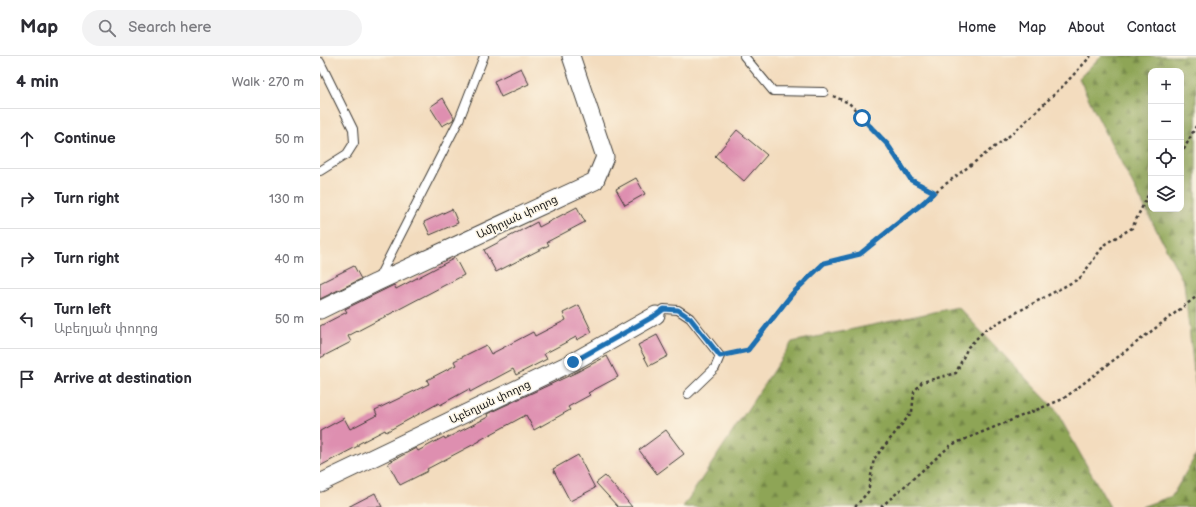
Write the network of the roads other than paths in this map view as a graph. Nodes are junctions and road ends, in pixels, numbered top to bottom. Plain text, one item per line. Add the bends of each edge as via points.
1 (484, 56) edge
2 (571, 56) edge
3 (744, 56) edge
4 (320, 62) edge
5 (824, 92) road end
6 (320, 171) edge
7 (375, 283) junction
8 (320, 310) edge
9 (656, 315) joint
10 (688, 394) dead end
11 (320, 482) edge

1 - 7 lane via 460,120
2 - 7 street, Ամիրյան փողոց via 604,157 595,181
3 - 5 lane via 773,91
4 - 6 lane via 353,129 354,143 347,154
7 - 8 street, Ամիրյան փողոց
9 - 10 lane via 664,309 678,310 690,318 720,356 715,368
9 - 11 street, Աբեղյան փողոց via 573,362

